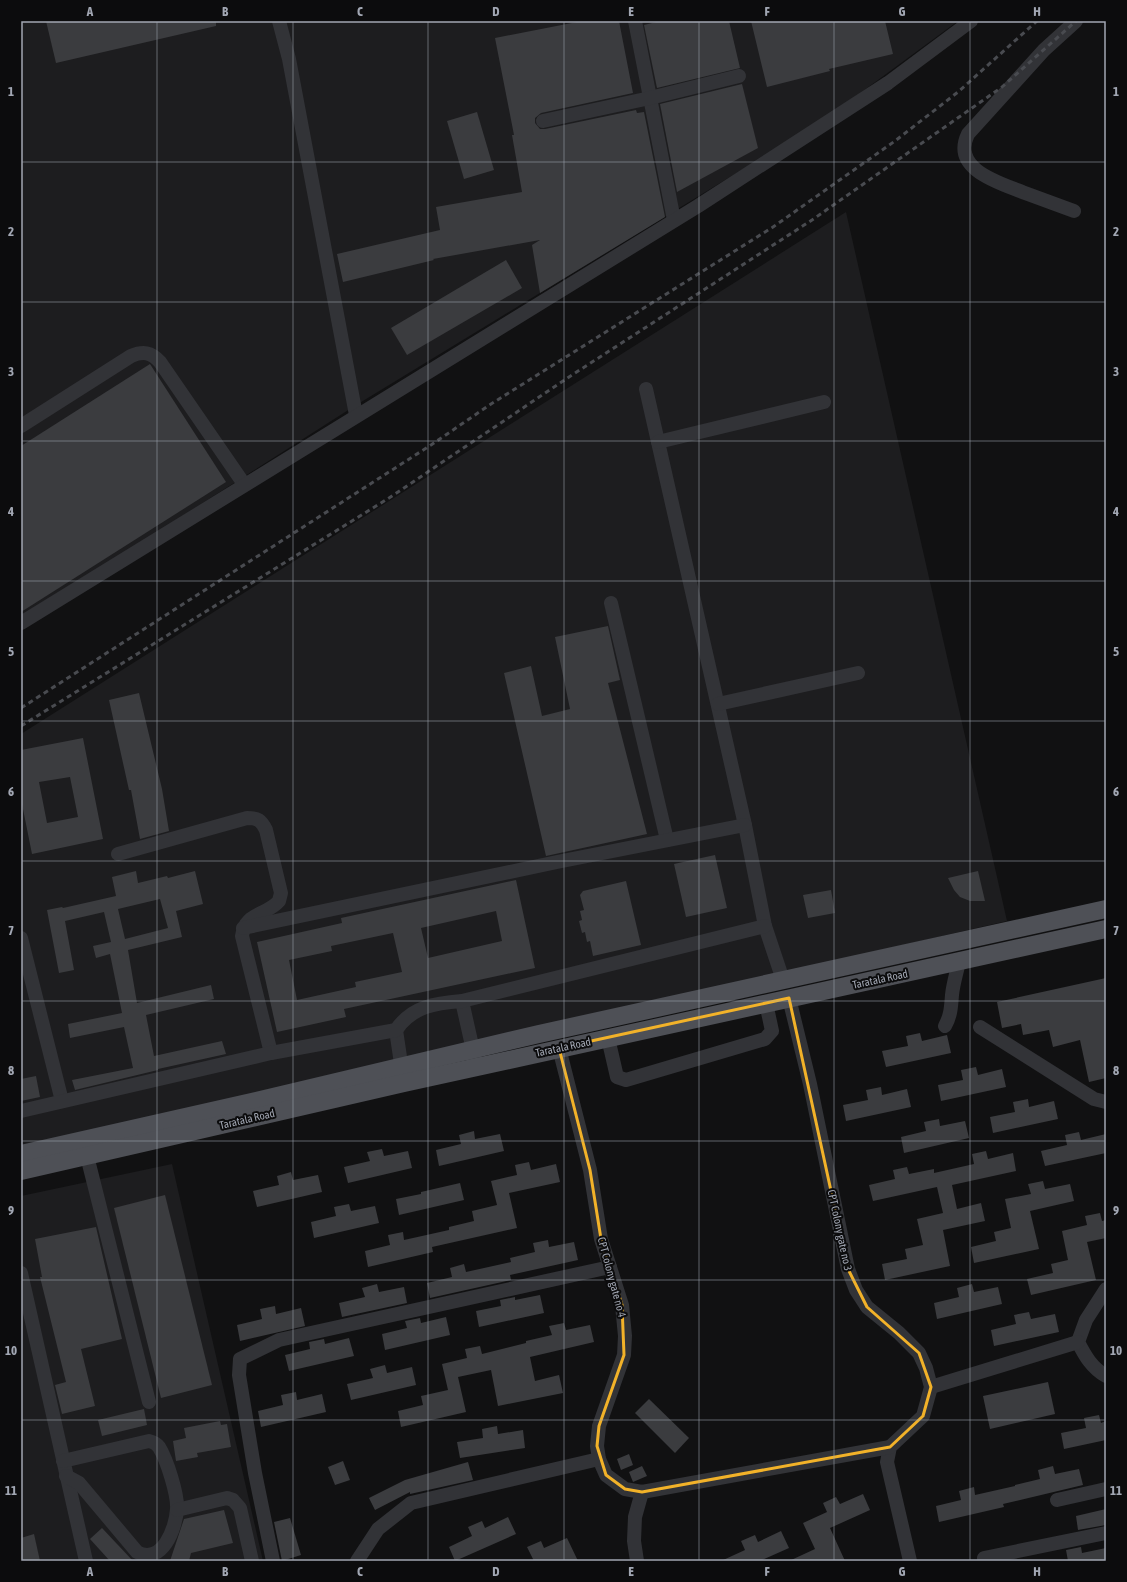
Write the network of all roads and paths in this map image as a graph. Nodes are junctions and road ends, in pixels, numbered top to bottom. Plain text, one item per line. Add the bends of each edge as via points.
1 (279, 21) edge
2 (635, 21) edge
3 (971, 21) edge
4 (1076, 21) edge
5 (739, 76) dead end
6 (650, 98) junction
7 (543, 121) dead end
8 (1074, 211) dead end
9 (674, 220) junction
10 (646, 389) dead end
11 (824, 402) dead end
12 (356, 415) junction
13 (21, 426) edge
14 (658, 442) junction
15 (244, 484) junction
16 (611, 603) dead end
17 (21, 623) edge
18 (858, 673) dead end
19 (718, 704) junction
20 (745, 825) junction
21 (667, 840) junction
22 (118, 854) dead end
23 (1106, 909) edge
24 (765, 926) junction
25 (243, 928) junction
26 (1106, 929) edge
27 (21, 938) edge
28 (959, 961) junction
29 (783, 980) junction
30 (789, 998) junction
31 (462, 1001) junction
32 (766, 1003) junction
33 (945, 1026) dead end
34 (980, 1027) dead end
35 (396, 1030) junction
36 (608, 1038) junction
37 (559, 1048) junction
38 (271, 1053) junction
39 (475, 1058) junction
40 (402, 1075) junction
41 (62, 1101) junction
42 (1106, 1102) edge
43 (21, 1111) edge
44 (21, 1154) edge
45 (87, 1156) junction
46 (21, 1171) edge
47 (610, 1267) junction
48 (21, 1273) edge
49 (1106, 1290) edge
50 (1078, 1342) junction
51 (1106, 1376) edge
52 (931, 1387) junction
53 (149, 1402) dead end
54 (890, 1447) junction
55 (599, 1459) junction
56 (63, 1461) junction
57 (66, 1476) junction
58 (1106, 1489) edge
59 (642, 1492) junction
60 (1057, 1500) dead end
61 (177, 1510) junction
62 (1106, 1532) edge
63 (984, 1558) dead end
64 (86, 1561) edge
65 (252, 1561) edge
66 (273, 1561) edge
67 (357, 1561) edge
68 (637, 1561) edge
69 (910, 1561) edge

1 - 12 street
2 - 6 street
3 - 9 street via 888,83
4 - 8 street via 1044,50 968,134 964,143 964,153 970,162 989,179
5 - 6 street
6 - 7 street
6 - 9 street
9 - 12 street
10 - 14 street
11 - 14 street
12 - 15 street
13 - 15 street via 131,356 147,353 154,355 160,362
14 - 19 street
15 - 17 street
16 - 21 street
18 - 19 street
19 - 20 street
20 - 21 street
20 - 24 street
21 - 25 street
22 - 25 street via 247,818 262,821 281,893 279,901 246,922
23 - 29 main road
24 - 29 street
24 - 31 street
25 - 38 street via 243,944
26 - 28 main road, Taratala Road
27 - 41 street
28 - 30 main road, Taratala Road
28 - 33 street via 952,1008
29 - 39 main road
30 - 32 main road, Taratala Road
30 - 52 street, CPT Colony gate no 3 via 810,1084 848,1269 856,1290 867,1307 919,1353
31 - 35 street via 425,1006 402,1021
31 - 39 street
32 - 36 main road, Taratala Road
32 - 36 street via 772,1031 765,1039 626,1080 617,1077
34 - 42 street via 1094,1099
35 - 38 street
35 - 40 street
36 - 37 main road, Taratala Road
37 - 39 main road, Taratala Road
37 - 47 street, CPT Colony gate no 4 via 590,1170 601,1239
38 - 41 street
39 - 40 main road
40 - 44 main road
40 - 45 main road, Taratala Road
41 - 43 street
45 - 46 main road, Taratala Road
45 - 53 street
47 - 55 street, CPT Colony gate no 4 via 622,1305 624,1355 598,1426
47 - 66 street via 279,1340 240,1359 239,1375 255,1473
48 - 56 street
49 - 50 street via 1086,1320
50 - 51 street via 1086,1358
50 - 52 street
52 - 54 street via 923,1416
54 - 59 street, CPT Colony gate no 4
54 - 69 street via 887,1462
55 - 59 street, CPT Colony gate no 4 via 606,1475 625,1489
55 - 67 street via 411,1503 378,1529
56 - 57 street
56 - 61 street via 149,1441 155,1443 169,1471
57 - 61 street via 79,1483 137,1552 147,1556 162,1550
57 - 64 street
58 - 60 street
59 - 68 street via 635,1517 634,1541
61 - 65 street via 227,1498 233,1500 240,1508
62 - 63 street

